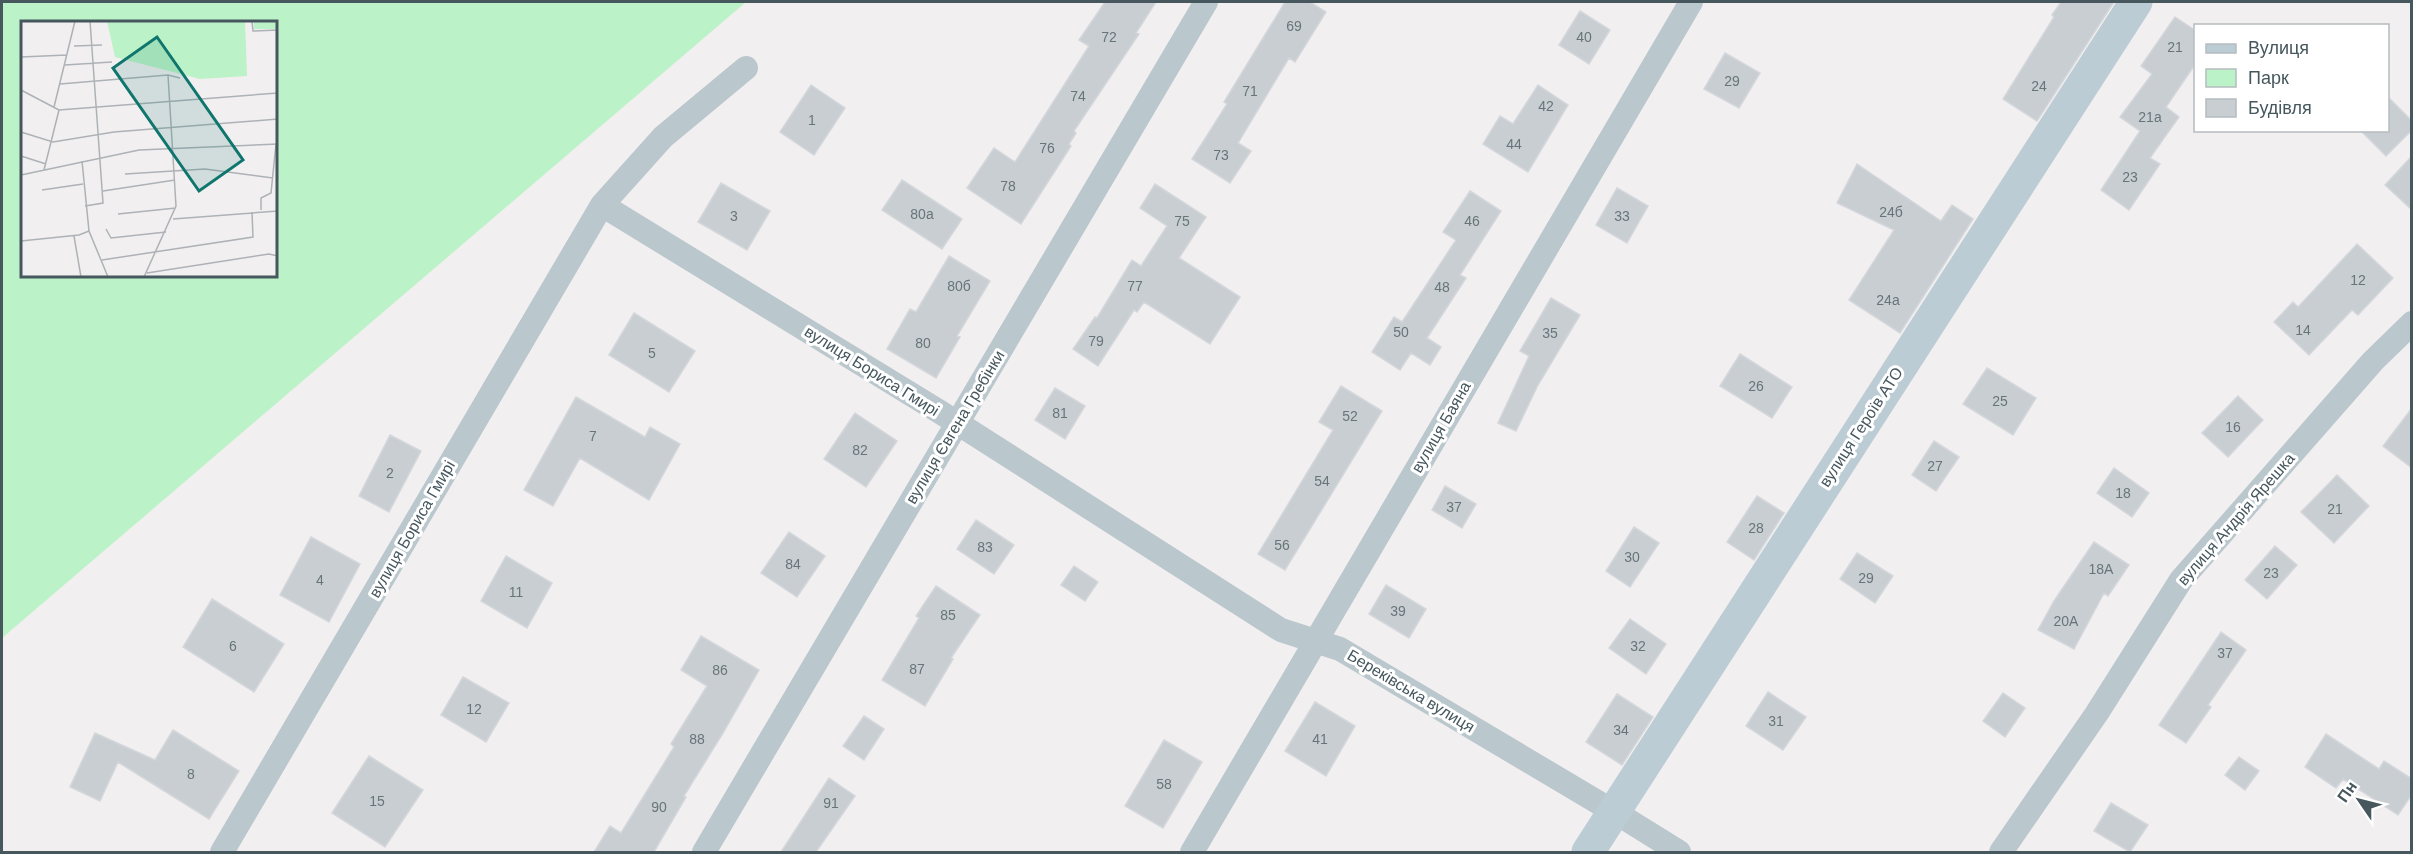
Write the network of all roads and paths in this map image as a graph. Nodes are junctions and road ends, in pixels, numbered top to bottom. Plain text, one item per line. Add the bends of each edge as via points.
1 (1206, 2) edge
2 (1691, 2) edge
3 (2136, 2) edge
4 (746, 68) dead end
5 (603, 205) junction
6 (2412, 323) edge
7 (957, 423) junction
8 (1314, 642) junction
9 (1613, 812) junction
10 (222, 852) edge
11 (704, 852) edge
12 (1192, 852) edge
13 (1588, 852) edge
14 (1679, 852) edge
15 (2001, 852) edge

1 - 7 street, вулиця Євгена Гребінки
2 - 8 street, вулиця Баяна
3 - 9 street, вулиця Героїв АТО
4 - 5 street, вулиця Бориса Гмирі via 663,137
5 - 7 street, вулиця Бориса Гмирі
5 - 10 street, вулиця Бориса Гмирі
6 - 15 street, вулиця Андрія Ярешка via 2373,361 2181,580 2097,713
7 - 8 street, Береківська вулиця via 1281,630
7 - 11 street, вулиця Євгена Гребінки
8 - 9 street, Береківська вулиця via 1340,649
8 - 12 street, вулиця Баяна
9 - 13 street, вулиця Героїв АТО
9 - 14 street, Береківська вулиця

